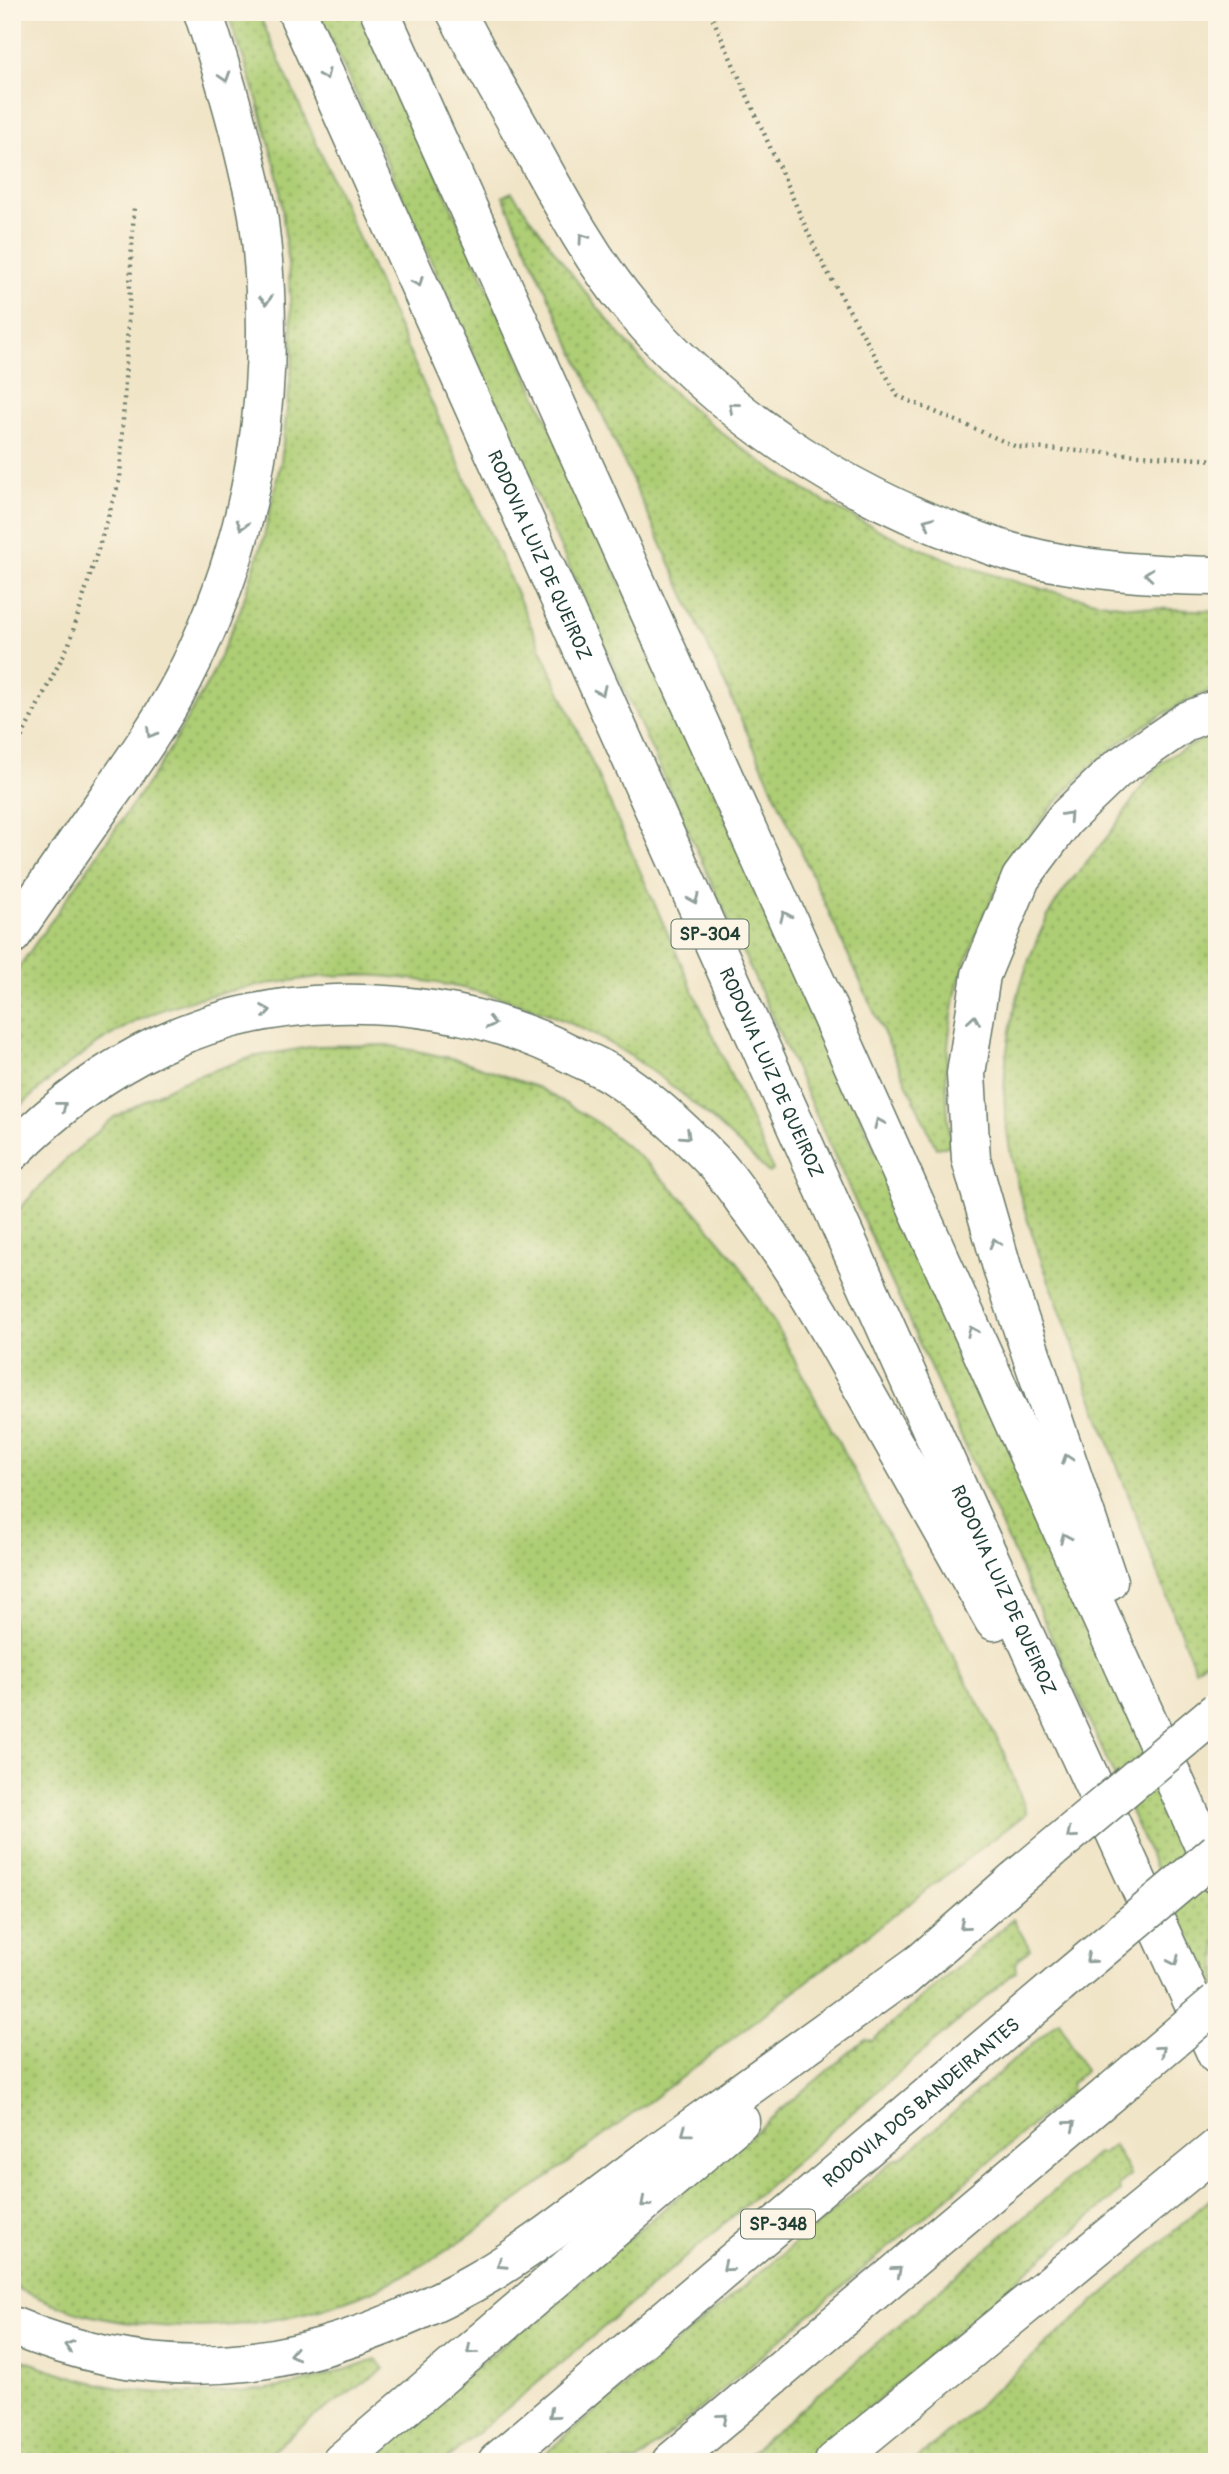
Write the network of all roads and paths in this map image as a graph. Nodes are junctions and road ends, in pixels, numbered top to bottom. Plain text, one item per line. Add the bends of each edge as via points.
1 (203, 12) edge
2 (297, 12) edge
3 (380, 12) edge
4 (456, 12) edge
5 (710, 12) edge
6 (134, 207) dead end
7 (1217, 460) edge
8 (1217, 576) edge
9 (1217, 709) edge
10 (12, 756) edge
11 (12, 935) edge
12 (12, 1152) edge
13 (1217, 1711) edge
14 (1184, 1802) junction
15 (1217, 1852) edge
16 (1125, 1855) junction
17 (1217, 1875) edge
18 (920, 1963) junction
19 (1217, 2003) edge
20 (1217, 2055) edge
21 (1217, 2148) edge
22 (1169, 2188) junction
23 (12, 2326) edge
24 (341, 2462) edge
25 (497, 2462) edge
26 (671, 2462) edge
27 (834, 2462) edge
28 (876, 2462) edge

1 -> 11 highway via 231,96 259,220 268,323 264,411 252,491 235,550 183,680 141,751
2 -> 16 highway, RODOVIA LUIZ DE QUEIROZ / SP-304
14 -> 3 highway
8 -> 4 highway via 1152,575 1017,554 886,504 819,468 752,423 692,370 631,306 576,229
5 - 7 path via 819,257 898,396 1017,447
6 - 10 path via 121,478 69,645
14 -> 9 highway via 1004,1274 971,1159 966,1074 981,975 1021,878 1065,819 1117,769 1187,721
12 -> 16 highway via 88,1086 140,1054 194,1029 249,1013 303,1005 374,1004 460,1014 505,1026 610,1074 714,1162 767,1230 820,1311
13 -> 18 highway, bridge
14 - 17 highway
15 -> 25 highway, RODOVIA DOS BANDEIRANTES / SP-348, bridge
16 -> 20 highway, RODOVIA LUIZ DE QUEIROZ / SP-304
18 -> 23 highway via 542,2237 474,2283 401,2319 311,2351 253,2363 187,2365 111,2357
18 -> 24 highway
26 -> 19 highway, bridge
21 - 22 highway
22 - 27 highway
22 - 28 highway

